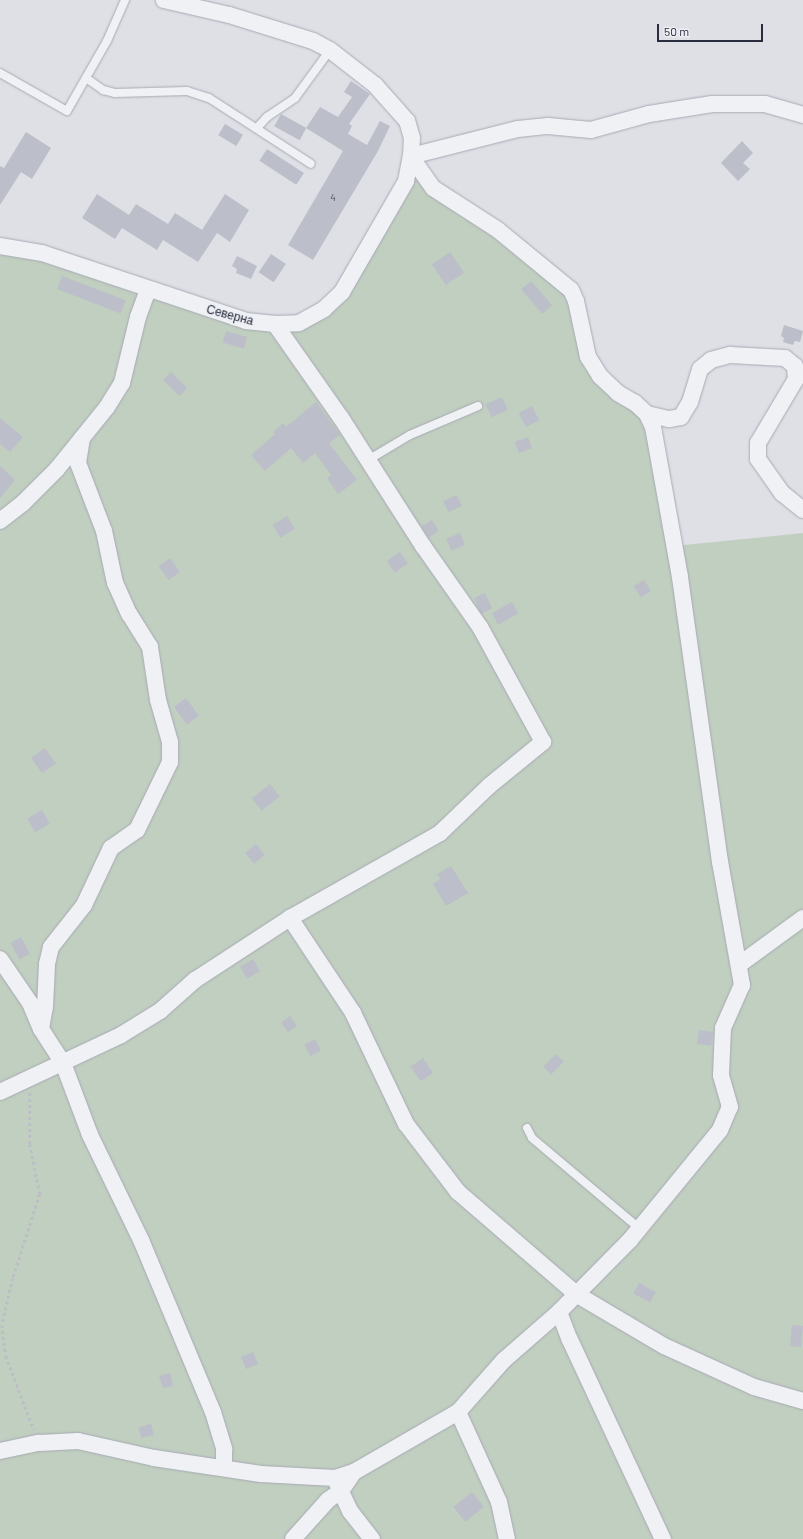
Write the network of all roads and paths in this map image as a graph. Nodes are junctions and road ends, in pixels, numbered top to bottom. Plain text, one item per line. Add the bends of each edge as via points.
1 (125, 0) edge
2 (164, 0) edge
3 (330, 50) junction
4 (0, 73) edge
5 (86, 78) junction
6 (803, 115) edge
7 (258, 128) junction
8 (412, 156) junction
9 (311, 164) dead end
10 (0, 246) edge
11 (148, 290) junction
12 (275, 324) junction
13 (478, 406) dead end
14 (646, 414) junction
15 (82, 438) junction
16 (368, 460) junction
17 (803, 510) edge
18 (0, 521) edge
19 (290, 918) junction
20 (803, 918) edge
21 (0, 959) edge
22 (740, 964) junction
23 (41, 1029) junction
24 (63, 1063) junction
25 (30, 1078) junction
26 (0, 1092) edge
27 (527, 1128) dead end
28 (639, 1228) junction
29 (576, 1294) junction
30 (560, 1312) junction
31 (803, 1401) edge
32 (458, 1412) junction
33 (39, 1443) junction
34 (0, 1451) edge
35 (224, 1466) junction
36 (338, 1484) junction
37 (293, 1539) edge
38 (372, 1539) edge
39 (507, 1539) edge
40 (663, 1539) edge

1 - 5 lane via 107,41
2 - 3 street, Северна via 244,20 313,41
3 - 7 lane via 295,98 267,117
3 - 8 street, Северна via 374,85 407,121 412,138
4 - 5 lane via 67,111
5 - 7 lane via 103,90 116,93 187,91 208,98
6 - 8 street via 765,104 712,104 649,114 591,130 548,126 518,129
7 - 9 lane
8 - 12 street, Северна via 406,181 342,292 324,309 299,323
8 - 14 street via 433,188 498,230 571,290 578,308 588,357 609,385
10 - 11 street, Северна via 42,254
11 - 12 street, Северна via 246,321
11 - 15 street via 138,317 122,383
12 - 16 street
13 - 16 lane via 410,435
14 - 17 street via 669,419 681,417 690,402 700,369 710,360 730,354 785,358 795,366 796,379 758,443 758,459 782,493
14 - 22 street via 653,427 680,577 720,862
15 - 18 street via 57,469 23,504
15 - 23 street via 78,463 104,531 115,583 129,614 150,647 158,700 170,742 170,762 137,830 111,848 84,904 51,947
16 - 19 street via 423,546 480,627 543,742 489,786 440,833
19 - 24 street via 195,980 160,1011 121,1035
19 - 29 street via 353,1013 406,1124 458,1192
20 - 22 street
21 - 23 street via 30,1002
22 - 28 street via 742,985 723,1028 721,1075 730,1107 720,1130
23 - 24 street
24 - 25 street
24 - 35 street via 90,1135 141,1240 212,1412 224,1449
25 - 26 street
25 - 33 path via 30,1144 40,1194 13,1278 2,1325 6,1356
27 - 28 lane via 532,1138
28 - 29 street
29 - 30 street
29 - 31 street via 664,1346 754,1387
30 - 32 street via 504,1360
30 - 40 street via 570,1340
32 - 36 street via 354,1472
32 - 39 street via 499,1502
33 - 34 street
33 - 35 street via 78,1441 154,1458
35 - 36 street via 261,1474
36 - 37 street via 328,1500
36 - 38 street via 350,1510

